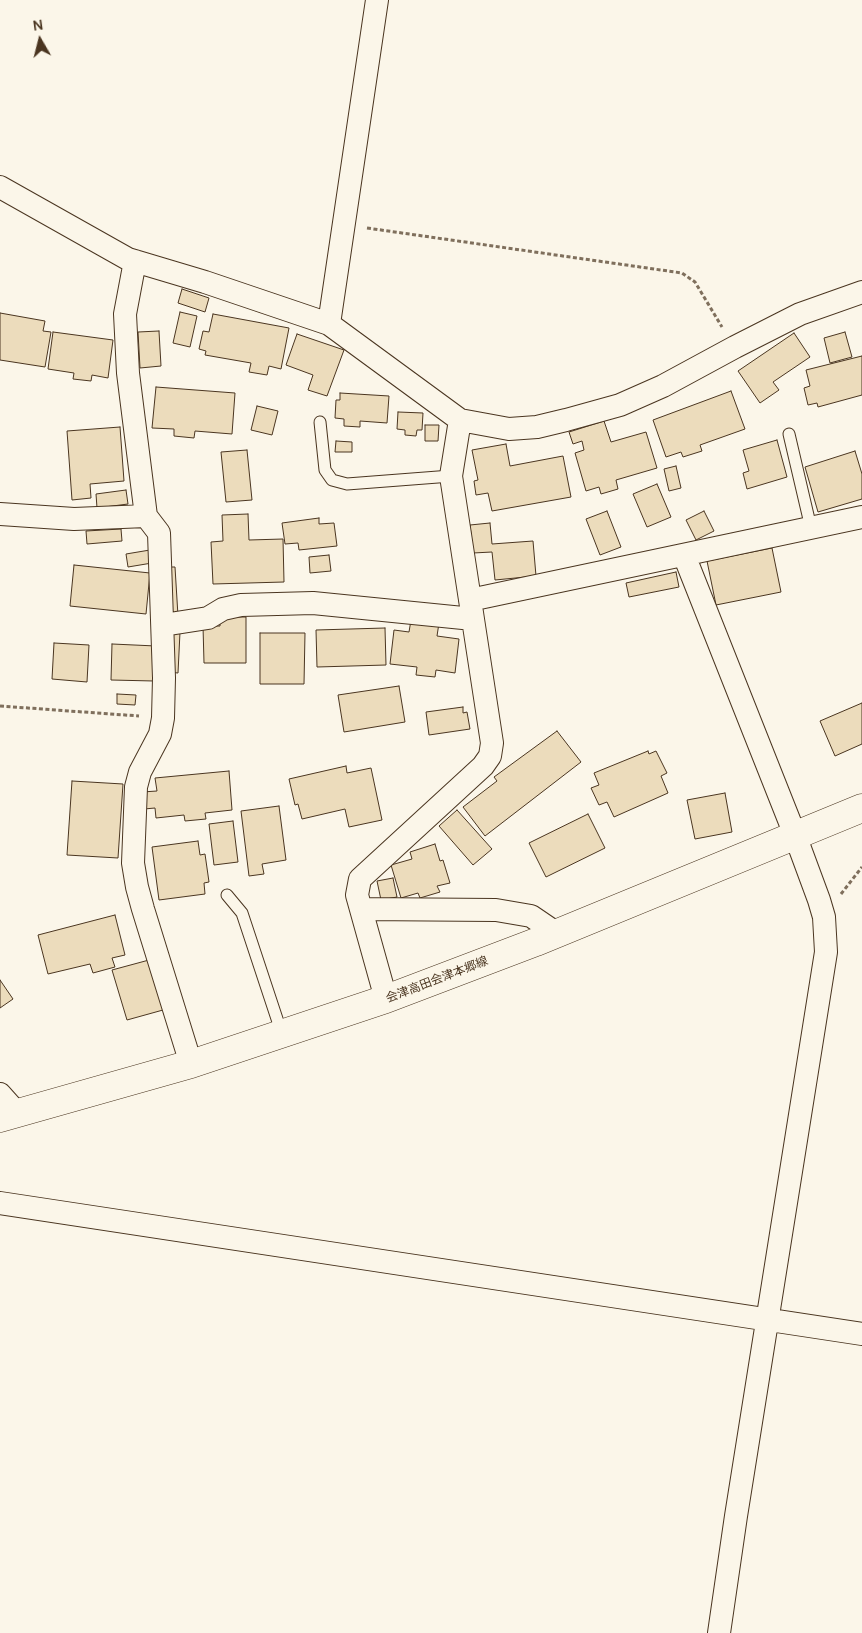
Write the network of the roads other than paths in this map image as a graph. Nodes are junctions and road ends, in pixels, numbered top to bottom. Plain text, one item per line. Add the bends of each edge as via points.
1 (377, 0) edge
2 (0, 187) edge
3 (135, 262) junction
4 (862, 292) edge
5 (329, 324) junction
6 (460, 420) junction
7 (320, 422) dead end
8 (788, 434) dead end
9 (451, 476) junction
10 (0, 514) edge
11 (146, 516) junction
12 (862, 517) edge
13 (810, 528) junction
14 (684, 555) junction
15 (471, 610) junction
16 (163, 624) junction
17 (862, 808) edge
18 (795, 835) junction
19 (227, 895) dead end
20 (361, 909) junction
21 (556, 933) junction
22 (386, 1000) junction
23 (282, 1034) junction
24 (190, 1064) junction
25 (6, 1108) edge
26 (0, 1203) edge
27 (768, 1320) junction
28 (862, 1334) edge
29 (719, 1633) edge

1 - 5 street
2 - 3 street
3 - 5 street
3 - 11 street via 125,314 128,372
4 - 6 street via 800,314 628,401 537,427 509,428
5 - 6 street
6 - 9 street
7 - 9 lane via 325,470 332,480 347,484
8 - 13 lane
9 - 15 street
10 - 11 street via 74,519
11 - 16 street via 159,533
12 - 13 street
13 - 14 street
14 - 15 street
14 - 18 street
15 - 16 street via 241,605 223,609 208,618
15 - 20 street via 492,743 490,756 360,879 357,895
16 - 24 street via 164,718 136,787 133,863 143,909
17 - 18 main road, 会津高田会津本郷線
18 - 21 main road, 会津高田会津本郷線
18 - 27 street via 824,917 826,952
19 - 23 lane via 242,913
20 - 21 street via 496,910 531,916
20 - 22 street
21 - 22 main road, 会津高田会津本郷線
22 - 23 main road, 会津高田会津本郷線
23 - 24 main road, 会津高田会津本郷線
24 - 25 main road, 会津高田会津本郷線
26 - 27 street
27 - 28 street
27 - 29 street

